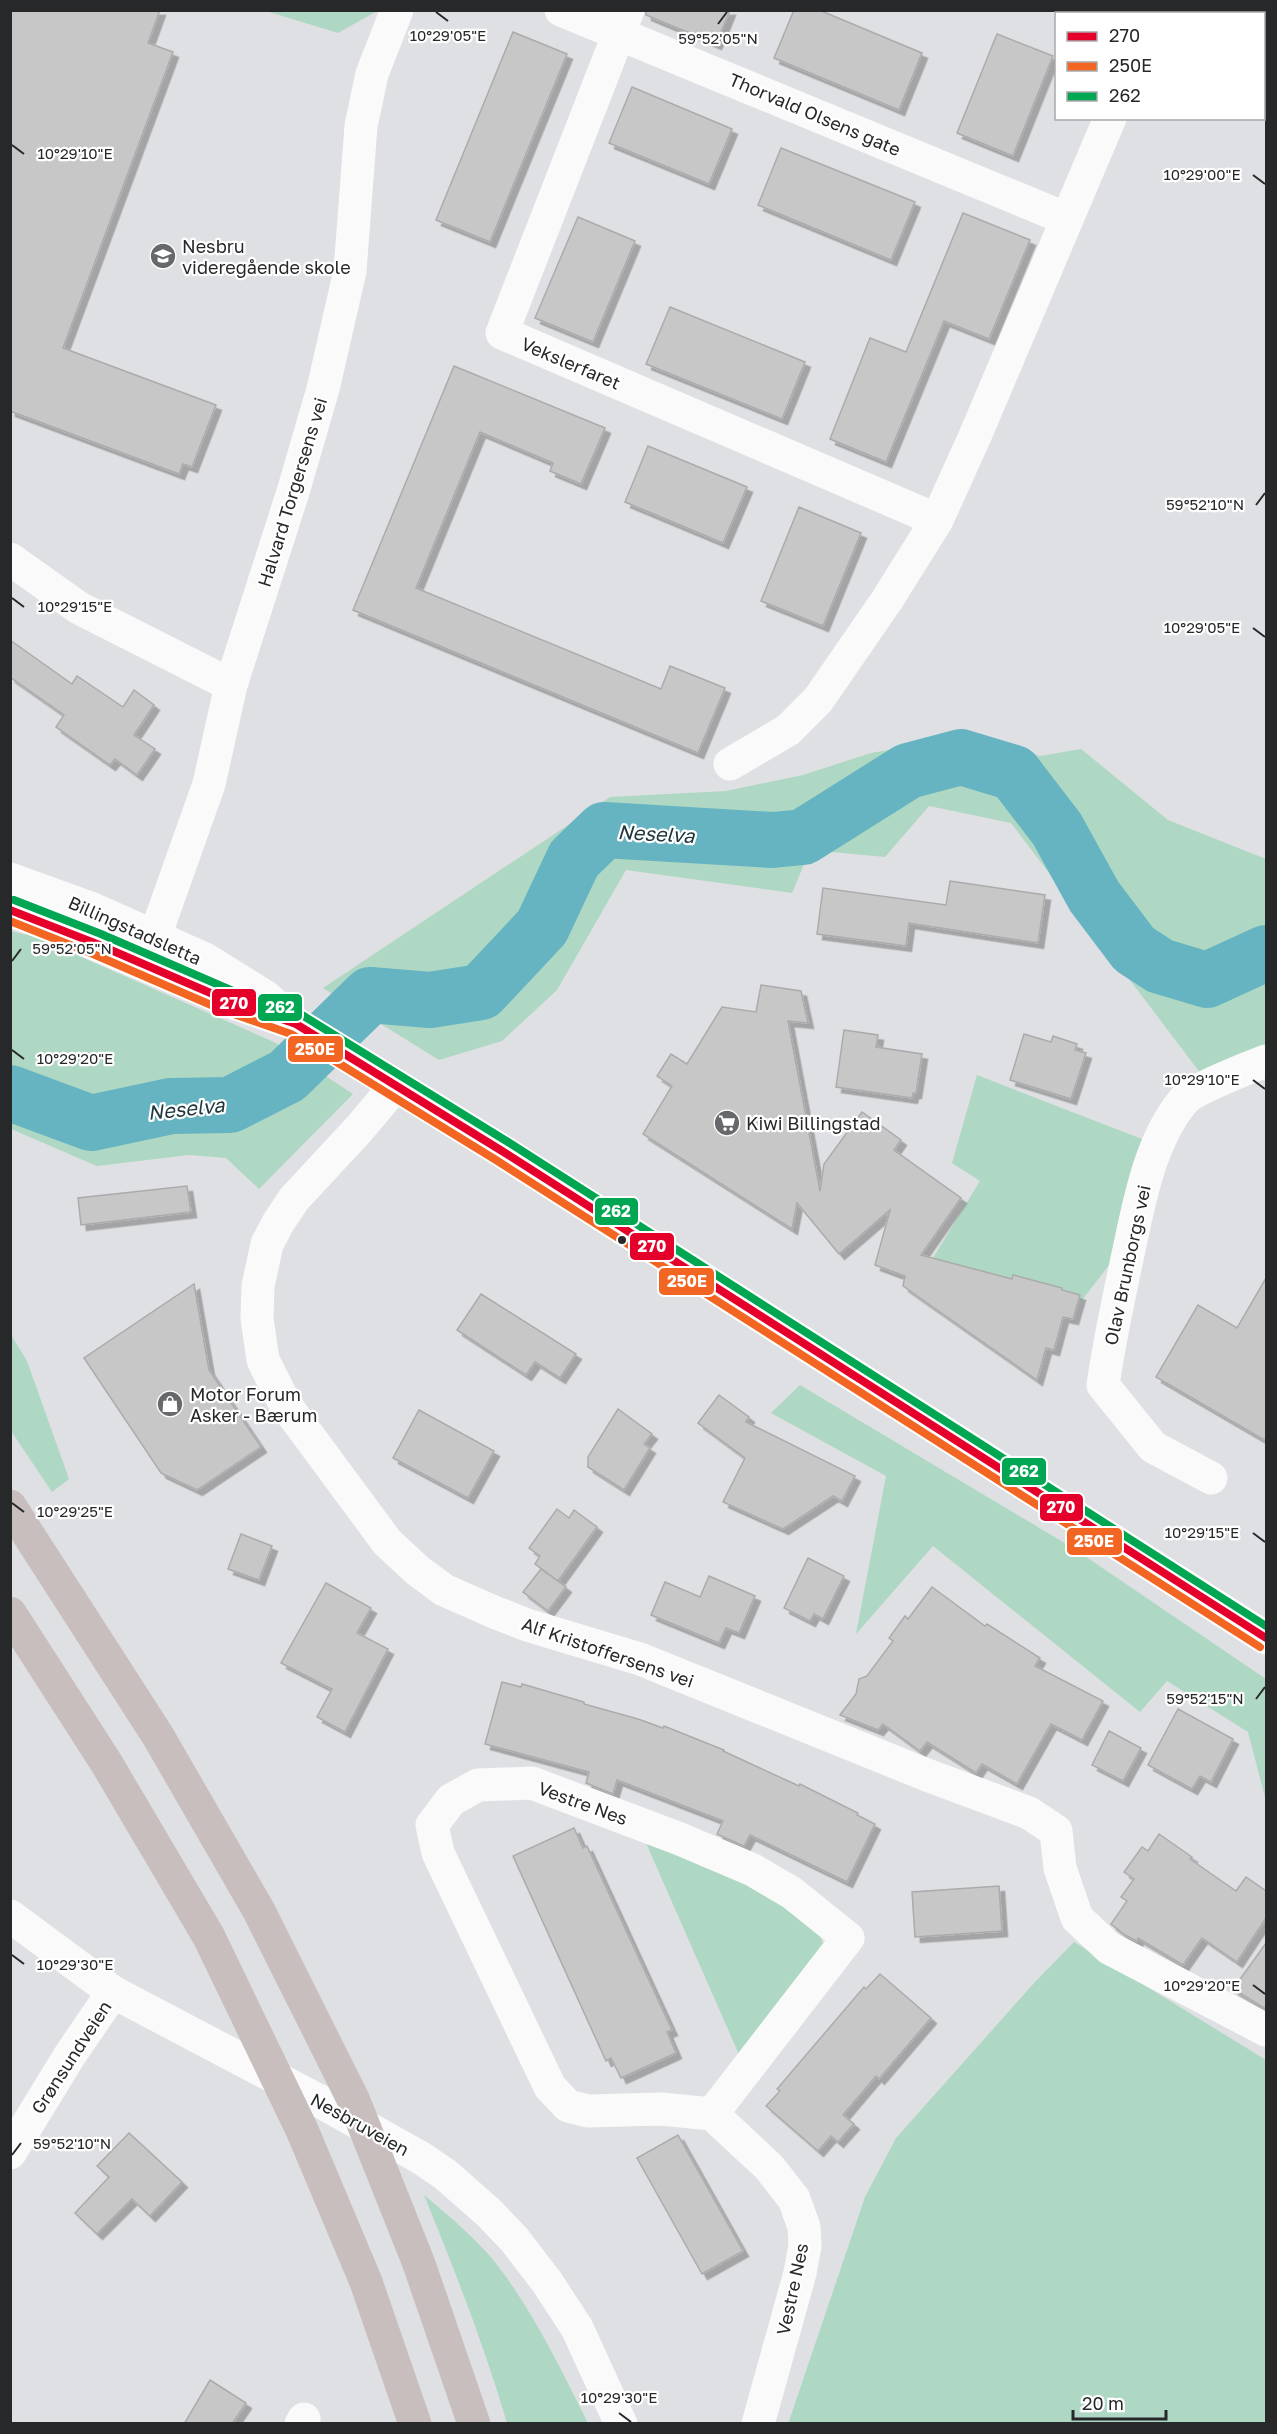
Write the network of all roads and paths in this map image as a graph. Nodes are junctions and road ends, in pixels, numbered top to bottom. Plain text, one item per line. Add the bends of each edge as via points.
1 (397, 10) edge
2 (561, 10) edge
3 (624, 22) edge
4 (1109, 120) edge
5 (1067, 219) junction
6 (937, 520) junction
7 (10, 559) edge
8 (231, 685) junction
9 (730, 764) dead end
10 (10, 879) edge
11 (10, 910) edge
12 (149, 950) junction
13 (1266, 1061) edge
14 (396, 1085) junction
15 (1211, 1478) dead end
16 (10, 1506) edge
17 (10, 1613) edge
18 (1266, 1638) edge
19 (10, 1916) edge
20 (112, 1992) junction
21 (1266, 2030) edge
22 (712, 2114) junction
23 (10, 2153) edge
24 (414, 2424) edge
25 (474, 2424) edge
26 (621, 2424) edge
27 (758, 2424) edge

1 - 8 street, Halvard Torgersens vei via 372,74 361,126 350,272 323,389
2 - 3 street, Thorvald Olsens gate
3 - 5 street, Thorvald Olsens gate
3 - 6 street, Vekslerfaret via 502,333
4 - 5 street
5 - 6 street
6 - 9 street via 818,700 788,730
7 - 8 street via 79,608
8 - 12 street, Halvard Torgersens vei via 209,784
10 - 12 street, Billingstadsletta via 93,909
11 - 12 street, Billingstadsletta
12 - 14 street, Billingstadsletta via 229,1000 296,1024
13 - 15 street, Olav Brunborgs vei via 1185,1098 1168,1125 1140,1199 1103,1385 1153,1447
14 - 18 street
14 - 21 street, Alf Kristoffersens vei via 294,1199 278,1223 267,1244 258,1286 257,1318 263,1360 285,1404 387,1542 444,1590 494,1612 640,1659 1029,1813 1056,1831 1060,1868 1077,1918 1109,1948
16 - 25 highway via 158,1736 259,1911 354,2101 419,2264
17 - 24 highway via 107,1764 209,1937 302,2130 366,2282
19 - 20 street, Nesbruveien
20 - 23 street, Grønsundveien
20 - 26 street, Nesbruveien via 421,2158 468,2194 514,2239 547,2282 577,2328
22 - 22 street, Vestre Nes via 848,1938 792,1893 753,1870 532,1783 478,1785 451,1800 432,1825 438,1854 550,2086 568,2106 588,2111 661,2109
22 - 27 street, Vestre Nes via 769,2167 794,2199 804,2227 800,2273

